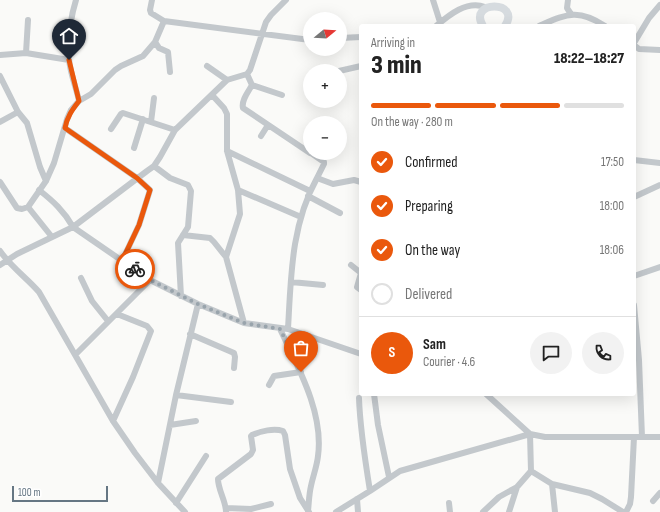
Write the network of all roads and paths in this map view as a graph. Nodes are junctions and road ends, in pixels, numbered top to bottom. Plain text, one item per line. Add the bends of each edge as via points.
1 (76, 0) edge
2 (152, 0) edge
3 (286, 0) edge
4 (433, 0) edge
5 (568, 0) edge
6 (502, 3) edge
7 (489, 4) edge
8 (660, 5) edge
9 (571, 14) junction
10 (28, 20) dead end
11 (164, 21) junction
12 (438, 24) edge
13 (482, 24) edge
14 (507, 24) edge
15 (548, 24) edge
16 (602, 24) edge
17 (262, 33) junction
18 (359, 37) edge
19 (347, 38) edge
20 (303, 39) edge
21 (636, 41) edge
22 (155, 42) junction
23 (636, 46) edge
24 (660, 50) edge
25 (26, 53) junction
26 (0, 55) edge
27 (69, 60) junction
28 (207, 66) dead end
29 (359, 66) edge
30 (347, 69) edge
31 (170, 72) dead end
32 (247, 74) junction
33 (0, 76) edge
34 (227, 80) junction
35 (252, 85) junction
36 (212, 95) junction
37 (282, 95) dead end
38 (154, 98) dead end
39 (79, 101) junction
40 (18, 112) junction
41 (143, 119) junction
42 (0, 122) edge
43 (151, 122) junction
44 (268, 125) junction
45 (65, 128) junction
46 (111, 129) dead end
47 (175, 130) junction
48 (261, 136) dead end
49 (134, 148) dead end
50 (303, 148) edge
51 (226, 151) junction
52 (321, 160) edge
53 (636, 160) edge
54 (660, 163) edge
55 (154, 166) junction
56 (137, 178) junction
57 (317, 178) junction
58 (46, 180) junction
59 (359, 181) edge
60 (0, 182) edge
61 (660, 185) edge
62 (39, 190) junction
63 (238, 190) junction
64 (309, 193) junction
65 (636, 196) edge
66 (28, 207) junction
67 (340, 212) dead end
68 (301, 217) junction
69 (73, 227) junction
70 (183, 235) junction
71 (52, 237) junction
72 (0, 251) edge
73 (226, 257) junction
74 (7, 261) junction
75 (122, 261) junction
76 (0, 265) edge
77 (351, 266) dead end
78 (660, 267) edge
79 (359, 272) edge
80 (636, 275) edge
81 (80, 278) dead end
82 (359, 279) edge
83 (150, 280) junction
84 (291, 282) junction
85 (323, 285) dead end
86 (359, 288) edge
87 (181, 296) junction
88 (198, 304) junction
89 (117, 314) junction
90 (108, 321) junction
91 (244, 323) junction
92 (636, 327) edge
93 (280, 329) junction
94 (288, 329) junction
95 (190, 334) junction
96 (359, 353) edge
97 (76, 354) junction
98 (234, 368) dead end
99 (301, 372) junction
100 (269, 385) dead end
101 (176, 395) junction
102 (374, 396) edge
103 (488, 396) edge
104 (359, 398) dead end
105 (231, 402) dead end
106 (113, 421) junction
107 (196, 422) dead end
108 (170, 425) junction
109 (530, 434) junction
110 (642, 436) junction
111 (634, 437) junction
112 (660, 437) edge
113 (206, 456) dead end
114 (531, 471) junction
115 (389, 477) junction
116 (158, 483) junction
117 (552, 484) junction
118 (517, 487) junction
119 (370, 491) junction
120 (660, 493) edge
121 (357, 499) junction
122 (653, 501) dead end
123 (176, 503) junction
124 (449, 503) dead end
125 (272, 504) dead end
126 (226, 510) edge
127 (309, 511) edge
128 (185, 512) edge
129 (336, 512) edge
130 (358, 512) edge
131 (450, 512) edge
132 (483, 512) edge
133 (509, 512) edge
134 (555, 512) edge
135 (624, 512) edge

1 - 27 street via 69,34
2 - 11 street via 151,12
3 - 17 street via 271,15
4 - 12 street
5 - 9 street via 567,8
6 - 7 main road
6 - 14 main road via 508,16
7 - 12 street via 468,6
7 - 13 main road via 480,16
8 - 21 street
9 - 15 street
9 - 16 street via 591,17
10 - 25 street
11 - 17 street
11 - 22 street
17 - 20 street
17 - 32 street
18 - 19 street
22 - 31 street via 159,48 168,52
22 - 39 street via 143,56 121,66 91,94
23 - 24 street via 639,49
25 - 26 street
25 - 27 street
27 - 39 street
28 - 34 street
29 - 30 street
32 - 34 street
32 - 35 street
33 - 40 street
34 - 36 street
35 - 37 street
35 - 44 street via 242,105 243,108
36 - 47 street
36 - 51 street via 227,114
38 - 43 street
39 - 45 street via 71,110
40 - 42 street
40 - 58 street via 27,123
41 - 43 street
41 - 46 street via 124,113
41 - 49 street
43 - 47 street
44 - 48 street
44 - 50 street
45 - 56 street
45 - 58 street
47 - 55 street
51 - 63 street
51 - 64 street
52 - 57 street via 324,164
53 - 54 street
55 - 56 street
55 - 70 street via 190,188 188,227
56 - 69 street
56 - 75 street via 149,188 150,193 139,225
57 - 59 street via 333,184
57 - 64 street
58 - 62 street
60 - 66 street via 17,208
61 - 65 street
62 - 66 street
62 - 69 street via 54,202
63 - 68 street
63 - 73 street via 240,214
64 - 67 street
64 - 68 street
66 - 71 street
68 - 84 street via 294,245
69 - 71 street
69 - 75 street
70 - 73 street via 210,238
70 - 87 street via 178,243
71 - 74 street
72 - 74 street
73 - 91 street
74 - 76 street
74 - 97 street via 39,292
75 - 83 street
77 - 79 street
78 - 80 street
81 - 90 street via 92,301
82 - 86 street
83 - 87 street
83 - 89 street
84 - 85 street
84 - 94 street
87 - 88 street
88 - 91 street
88 - 95 street
89 - 90 street
89 - 106 street via 147,326 151,331
90 - 97 street
91 - 93 street
92 - 110 street
93 - 94 street
93 - 99 street
94 - 96 street
95 - 98 street via 234,353
95 - 101 street
97 - 106 street
99 - 100 street via 274,376
99 - 127 street via 315,414 319,439 318,457 310,488
101 - 105 street
101 - 108 street
102 - 115 street
103 - 109 street
104 - 119 street
106 - 116 street
107 - 108 street
108 - 116 street
109 - 111 street via 545,437
109 - 114 street
109 - 115 street via 412,467
110 - 111 street
110 - 112 street
111 - 135 street via 631,497 630,504
113 - 123 street
114 - 117 street
114 - 118 street
115 - 119 street
116 - 123 street
117 - 134 street
117 - 135 street via 590,493
118 - 132 street via 499,497
118 - 133 street
119 - 121 street
120 - 122 street
121 - 129 street
121 - 130 street
123 - 128 street
124 - 131 street
125 - 126 street via 251,509
126 - 127 street via 218,479 251,454 252,435 280,430 285,435 290,469 300,498

